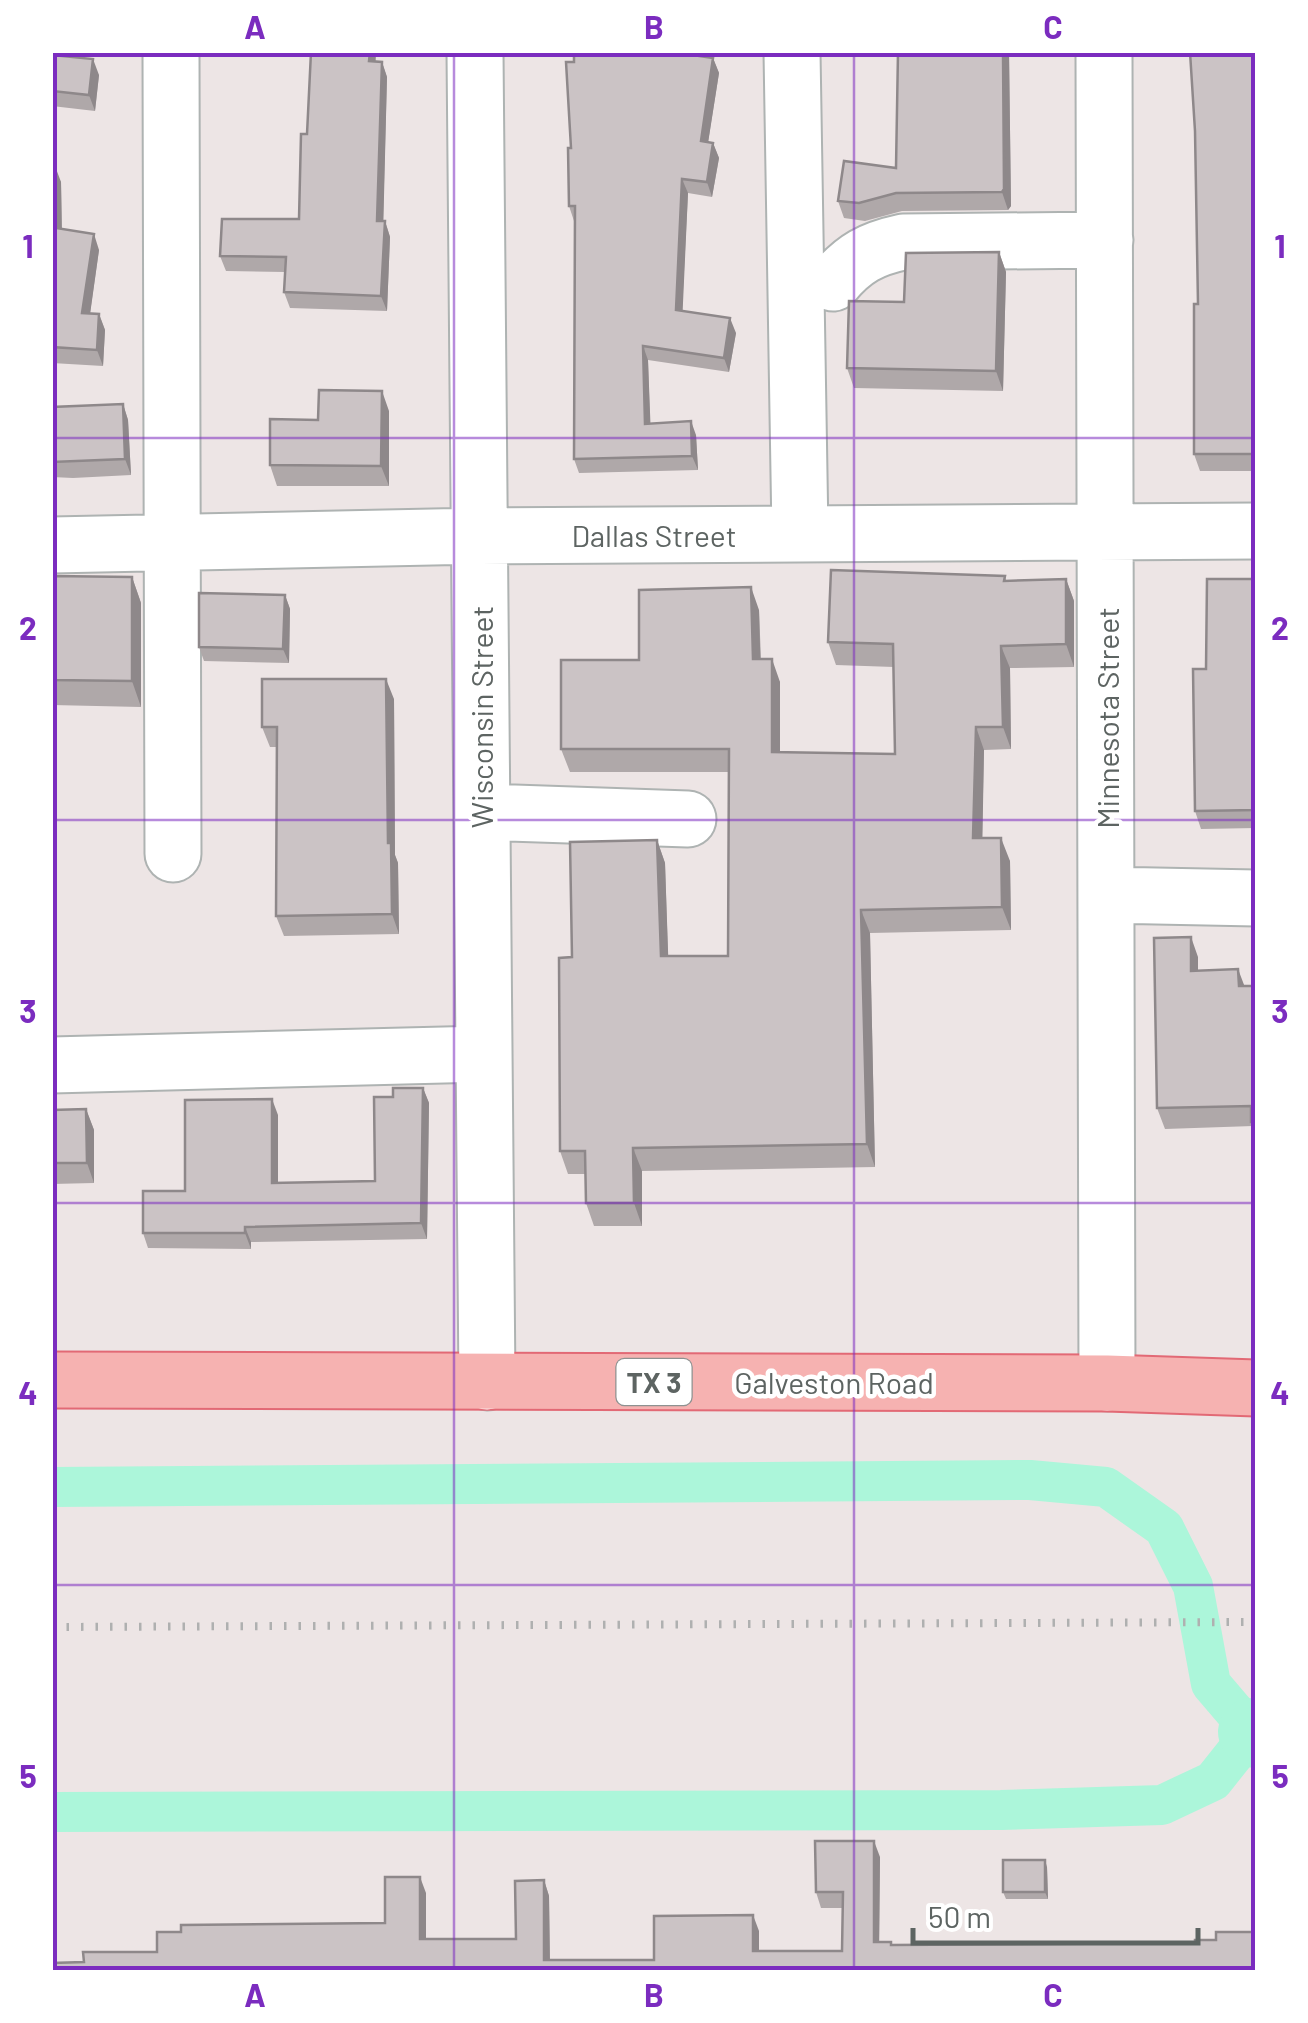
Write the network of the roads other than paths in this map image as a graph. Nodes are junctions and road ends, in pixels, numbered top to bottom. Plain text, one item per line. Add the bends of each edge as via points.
1 (170, 52) edge
2 (475, 52) edge
3 (792, 52) edge
4 (1104, 52) edge
5 (1105, 240) junction
6 (834, 283) dead end
7 (1256, 531) edge
8 (1107, 532) junction
9 (800, 534) junction
10 (480, 536) junction
11 (172, 542) junction
12 (52, 545) edge
13 (482, 812) junction
14 (688, 819) dead end
15 (173, 854) dead end
16 (1106, 895) junction
17 (1256, 898) edge
18 (484, 1054) junction
19 (52, 1065) edge
20 (52, 1380) edge
21 (487, 1382) junction
22 (1107, 1382) junction
23 (1256, 1388) edge

1 - 11 street
2 - 10 street, Wisconsin Street
3 - 9 street
4 - 5 street, Minnesota Street
5 - 6 street via 903,242 853,260
5 - 8 street, Minnesota Street
7 - 8 street, Dallas Street
8 - 9 street, Dallas Street
8 - 16 street, Minnesota Street
9 - 10 street, Dallas Street
10 - 11 street, Dallas Street
10 - 13 street, Wisconsin Street
11 - 12 street, Dallas Street
11 - 15 street
13 - 14 street
13 - 18 street, Wisconsin Street
16 - 17 street
16 - 22 street, Minnesota Street
18 - 19 street
18 - 21 street, Wisconsin Street
20 - 21 main road, Galveston Road / TX 3
21 - 22 main road, Galveston Road / TX 3
22 - 23 main road, Galveston Road / TX 3

